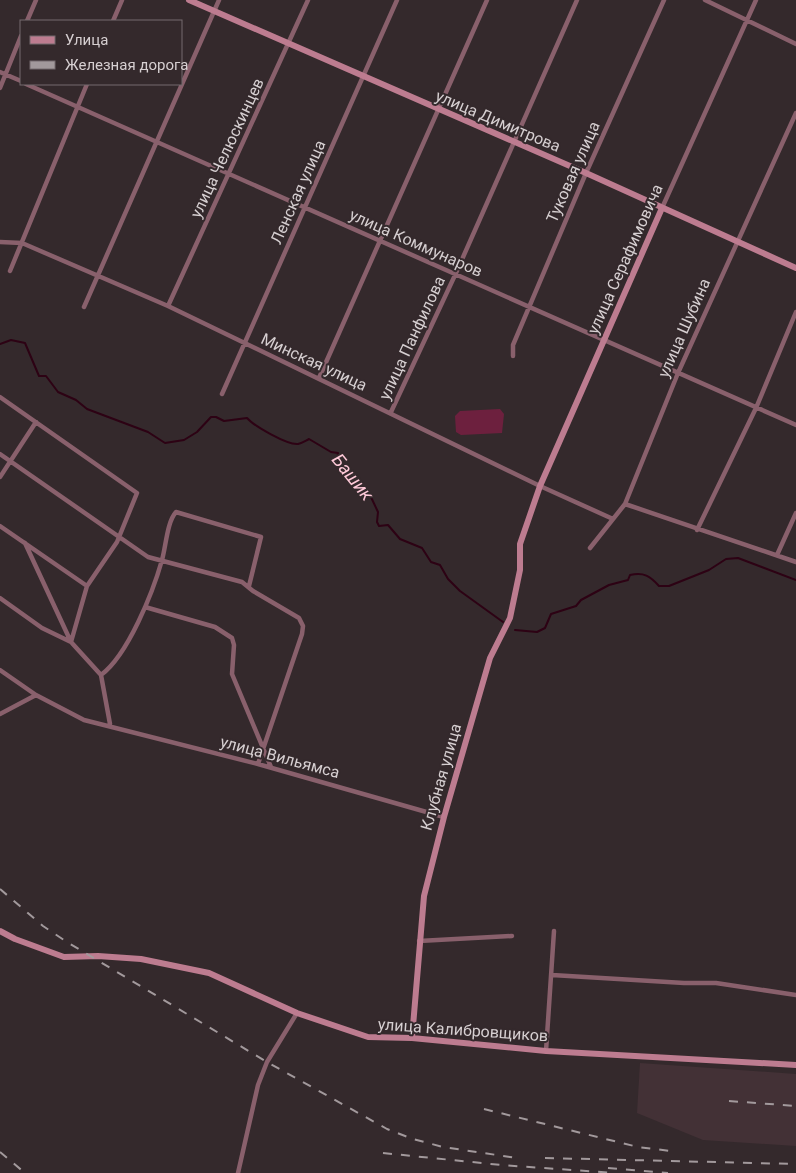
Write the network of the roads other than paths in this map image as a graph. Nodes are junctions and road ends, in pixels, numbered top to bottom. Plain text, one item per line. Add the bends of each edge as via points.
1 (36, 0) edge
2 (122, 0) edge
3 (189, 0) edge
4 (219, 0) edge
5 (308, 0) edge
6 (397, 0) edge
7 (487, 0) edge
8 (577, 0) edge
9 (664, 0) edge
10 (705, 0) edge
11 (756, 0) edge
12 (215, 11) junction
13 (27, 20) edge
14 (113, 20) edge
15 (747, 20) junction
16 (20, 39) edge
17 (288, 42) junction
18 (796, 44) edge
19 (0, 72) edge
20 (6, 74) junction
21 (363, 76) junction
22 (20, 81) edge
23 (28, 85) edge
24 (87, 85) edge
25 (182, 85) edge
26 (182, 85) edge
27 (0, 88) edge
28 (78, 106) junction
29 (439, 110) junction
30 (796, 113) edge
31 (157, 141) junction
32 (515, 143) junction
33 (229, 173) junction
34 (586, 173) junction
35 (305, 208) junction
36 (662, 208) junction
37 (381, 240) junction
38 (736, 241) junction
39 (0, 242) edge
40 (22, 242) junction
41 (796, 268) edge
42 (10, 271) dead end
43 (456, 273) junction
44 (97, 277) junction
45 (168, 306) junction
46 (84, 307) dead end
47 (530, 308) junction
48 (796, 312) edge
49 (603, 340) junction
50 (244, 343) junction
51 (513, 356) dead end
52 (678, 373) junction
53 (319, 378) junction
54 (222, 394) dead end
55 (0, 397) edge
56 (756, 408) junction
57 (391, 412) junction
58 (36, 422) junction
59 (796, 425) edge
60 (0, 454) edge
61 (11, 461) junction
62 (0, 477) edge
63 (540, 486) junction
64 (625, 504) junction
65 (796, 513) edge
66 (613, 519) junction
67 (0, 526) edge
68 (697, 530) junction
69 (524, 531) joint
70 (118, 536) junction
71 (24, 543) junction
72 (590, 548) dead end
73 (777, 555) junction
74 (162, 560) junction
75 (796, 562) edge
76 (87, 586) junction
77 (249, 586) junction
78 (0, 598) edge
79 (145, 607) junction
80 (71, 642) junction
81 (0, 670) edge
82 (101, 675) junction
83 (36, 695) junction
84 (0, 714) edge
85 (110, 724) junction
86 (264, 746) junction
87 (258, 764) junction
88 (271, 767) junction
89 (444, 817) junction
90 (0, 931) edge
91 (554, 931) dead end
92 (512, 936) dead end
93 (419, 940) junction
94 (552, 975) junction
95 (796, 995) edge
96 (297, 1013) junction
97 (412, 1038) junction
98 (546, 1050) junction
99 (796, 1065) edge
100 (238, 1173) edge

1 - 13 street
2 - 14 street
3 - 12 street, улица Димитрова
4 - 12 street
5 - 17 street, улица Челюскинцев
6 - 21 street, Ленская улица
7 - 29 street
8 - 32 street, улица Панфилова
9 - 34 street, Туковая улица
10 - 15 street
11 - 15 street, улица Серафимовича
12 - 17 street, улица Димитрова
12 - 25 street
15 - 18 street
15 - 36 street, улица Серафимовича
16 - 20 street
17 - 21 street, улица Димитрова
17 - 33 street, улица Челюскинцев
19 - 20 street
20 - 22 street
20 - 27 street
21 - 29 street, улица Димитрова
21 - 35 street, Ленская улица
23 - 28 street, улица Коммунаров
24 - 28 street
26 - 31 street
28 - 31 street, улица Коммунаров
28 - 40 street
29 - 32 street, улица Димитрова
29 - 37 street
30 - 38 street, улица Шубина
31 - 33 street, улица Коммунаров
31 - 44 street
32 - 34 street, улица Димитрова
32 - 43 street, улица Панфилова
33 - 35 street, улица Коммунаров
33 - 45 street, улица Челюскинцев
34 - 36 street, улица Димитрова
34 - 47 street, Туковая улица
35 - 37 street, улица Коммунаров
35 - 50 street, Ленская улица
36 - 38 street, улица Димитрова
36 - 49 street, улица Серафимовича
37 - 43 street, улица Коммунаров
37 - 53 street
38 - 41 street, улица Димитрова
38 - 52 street, улица Шубина
39 - 40 street, Минская улица
40 - 42 street
40 - 44 street, Минская улица
43 - 47 street, улица Коммунаров
43 - 57 street, улица Панфилова
44 - 45 street, Минская улица
44 - 46 street
45 - 50 street, Минская улица
47 - 49 street, улица Коммунаров
47 - 51 street, Туковая улица via 513,344
48 - 56 street
49 - 52 street, улица Коммунаров
49 - 63 street, улица Серафимовича
50 - 53 street, Минская улица
50 - 54 street, Ленская улица
52 - 56 street, улица Коммунаров
52 - 64 street, улица Шубина
53 - 57 street, Минская улица
55 - 58 street
56 - 59 street, улица Коммунаров
56 - 68 street
57 - 63 street, Минская улица
58 - 61 street
58 - 70 street via 134,490 136,498
60 - 61 street
61 - 62 street
61 - 70 street
63 - 66 street, Минская улица
63 - 69 street, улица Серафимовича
64 - 66 street, улица Шубина
64 - 68 street
65 - 73 street
66 - 72 street, улица Шубина
67 - 71 street
68 - 73 street
69 - 89 street, Клубная улица via 510,618 490,658
70 - 74 street via 148,557
70 - 76 street
71 - 76 street
71 - 80 street
73 - 75 street
74 - 77 street
74 - 77 street via 174,513 179,511 261,537
74 - 79 street
76 - 80 street
77 - 86 street via 293,612 303,626
78 - 80 street via 42,628
79 - 82 street via 122,650
79 - 86 street via 215,626 227,633 234,645 232,674
80 - 82 street
81 - 83 street, улица Вильямса
82 - 85 street
83 - 84 street
83 - 85 street, улица Вильямса via 84,720
85 - 87 street, улица Вильямса
86 - 87 street
86 - 88 street
87 - 88 street, улица Вильямса
88 - 89 street, улица Вильямса
89 - 93 street, Клубная улица via 421,909
90 - 96 street, улица Калибровщиков via 64,957 141,959 209,973
91 - 94 street
92 - 93 street
93 - 97 street, Клубная улица
94 - 95 street via 684,984 716,983
94 - 98 street
96 - 97 street, улица Калибровщиков via 368,1037
96 - 100 street via 267,1062 258,1085
97 - 98 street, улица Калибровщиков
98 - 99 street, улица Калибровщиков

